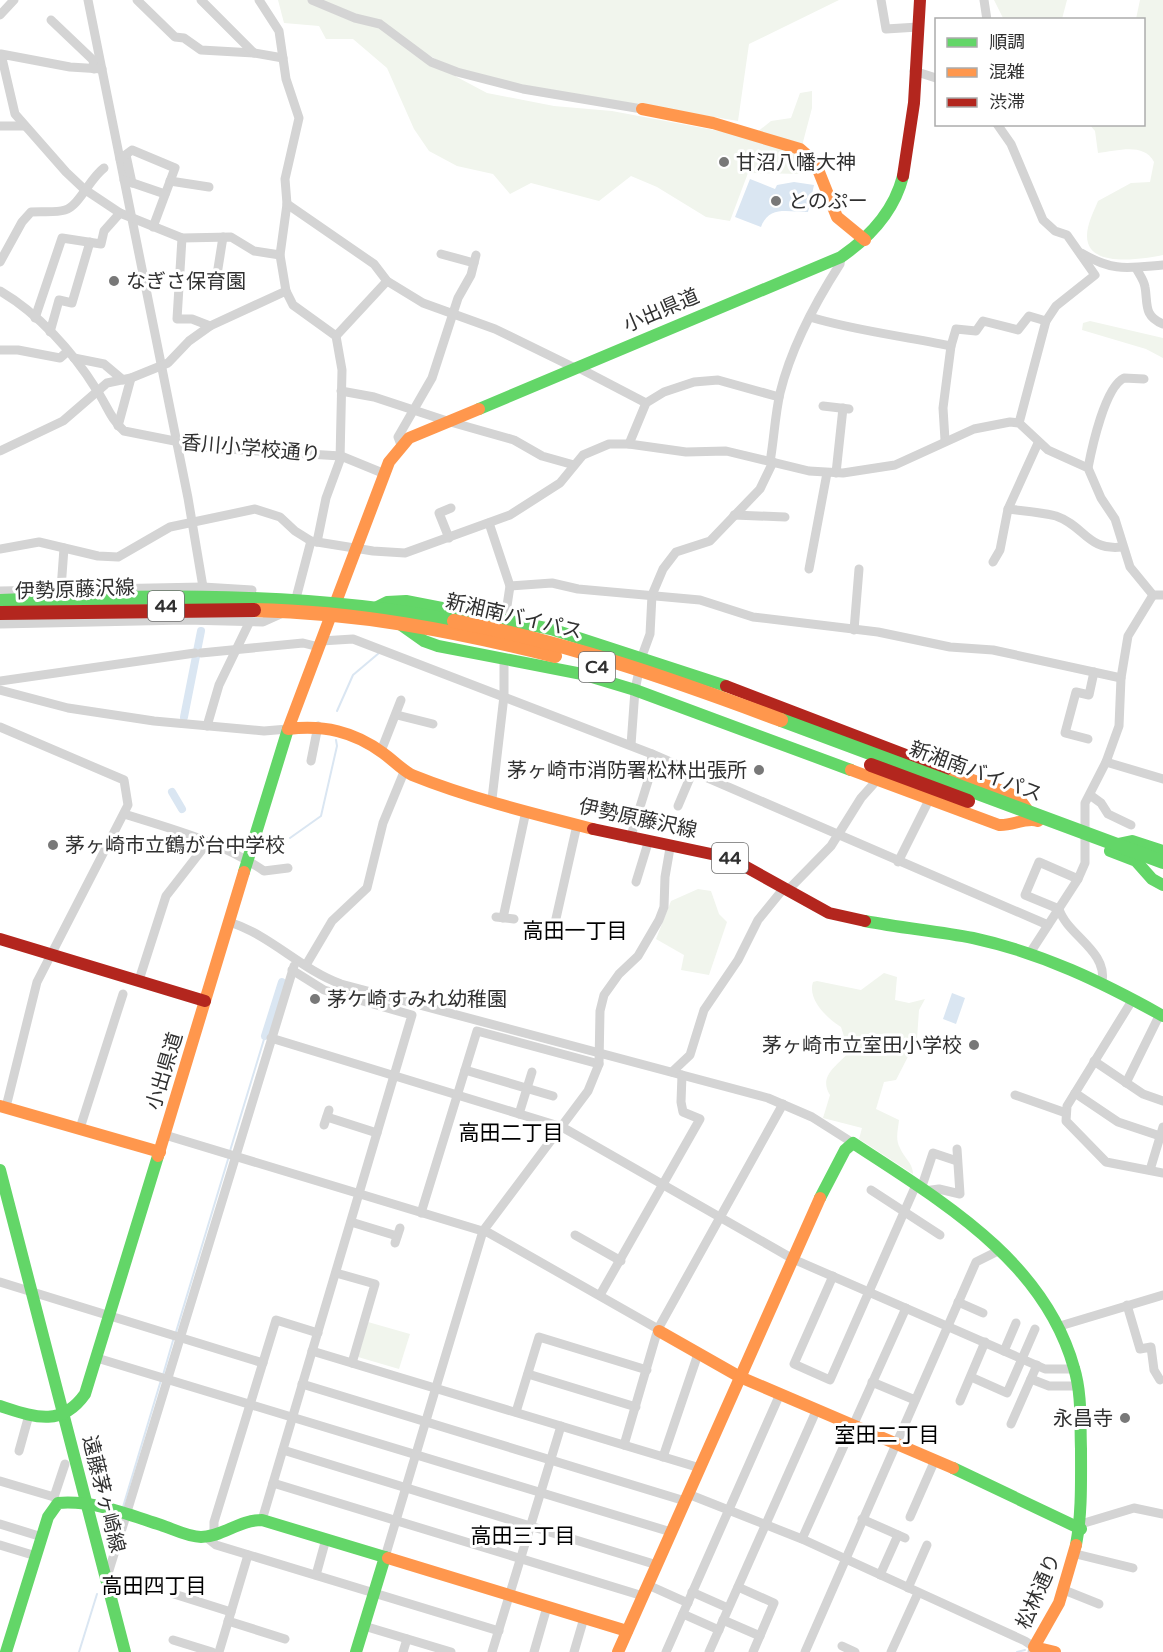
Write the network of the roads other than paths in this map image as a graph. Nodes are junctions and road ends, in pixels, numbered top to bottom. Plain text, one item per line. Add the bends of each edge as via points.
1 (14, 0) edge
2 (88, 0) edge
3 (137, 0) edge
4 (201, 0) edge
5 (259, 0) edge
6 (312, 0) edge
7 (881, 0) edge
8 (920, 0) edge
9 (984, 0) edge
10 (0, 15) edge
11 (987, 18) edge
12 (51, 20) dead end
13 (918, 27) junction
14 (0, 53) edge
15 (254, 53) junction
16 (283, 58) junction
17 (98, 69) junction
18 (914, 71) junction
19 (935, 78) edge
20 (642, 109) joint
21 (0, 126) edge
22 (24, 126) junction
23 (998, 126) edge
24 (123, 157) junction
25 (104, 168) dead end
26 (170, 181) junction
27 (128, 182) junction
28 (209, 187) dead end
29 (84, 189) junction
30 (165, 194) junction
31 (288, 204) junction
32 (120, 213) junction
33 (131, 219) junction
34 (153, 226) junction
35 (222, 237) junction
36 (182, 238) junction
37 (865, 240) junction
38 (90, 242) junction
39 (1080, 253) junction
40 (280, 255) junction
41 (441, 255) dead end
42 (841, 257) junction
43 (0, 262) edge
44 (1163, 265) edge
45 (1136, 268) junction
46 (216, 281) dead end
47 (387, 281) junction
48 (0, 291) edge
49 (286, 291) junction
50 (452, 314) junction
51 (810, 317) junction
52 (35, 318) junction
53 (1046, 321) junction
54 (1163, 324) edge
55 (210, 326) junction
56 (50, 332) junction
57 (336, 336) junction
58 (951, 346) junction
59 (0, 350) edge
60 (71, 354) junction
61 (160, 366) junction
62 (576, 368) junction
63 (127, 379) junction
64 (1144, 379) dead end
65 (97, 389) junction
66 (341, 391) junction
67 (779, 397) junction
68 (646, 403) junction
69 (823, 406) dead end
70 (412, 410) junction
71 (447, 422) junction
72 (1018, 423) junction
73 (118, 426) junction
74 (945, 440) junction
75 (175, 442) junction
76 (1038, 443) junction
77 (629, 444) junction
78 (401, 445) junction
79 (0, 451) edge
80 (341, 456) junction
81 (772, 462) junction
82 (574, 465) junction
83 (1088, 468) junction
84 (831, 473) junction
85 (385, 474) junction
86 (451, 508) dead end
87 (1008, 508) junction
88 (734, 515) junction
89 (784, 517) dead end
90 (191, 523) junction
91 (489, 523) junction
92 (449, 538) junction
93 (314, 541) junction
94 (1122, 547) junction
95 (64, 548) junction
96 (357, 548) junction
97 (0, 549) edge
98 (993, 562) dead end
99 (859, 568) dead end
100 (809, 569) dead end
101 (510, 586) junction
102 (203, 588) junction
103 (61, 589) junction
104 (0, 591) edge
105 (168, 594) junction
106 (1158, 595) edge
107 (652, 596) junction
108 (293, 601) junction
109 (0, 603) edge
110 (333, 610) junction
111 (0, 612) edge
112 (505, 619) junction
113 (250, 621) junction
114 (0, 624) edge
115 (854, 630) junction
116 (320, 644) junction
117 (238, 649) junction
118 (642, 656) junction
119 (504, 658) junction
120 (1094, 672) junction
121 (1121, 678) junction
122 (0, 681) edge
123 (0, 690) edge
124 (635, 690) junction
125 (504, 696) junction
126 (402, 700) dead end
127 (397, 715) junction
128 (434, 724) dead end
129 (207, 726) junction
130 (318, 726) junction
131 (0, 727) edge
132 (288, 729) junction
133 (1088, 739) dead end
134 (631, 745) junction
135 (381, 751) junction
136 (895, 751) junction
137 (652, 754) junction
138 (311, 762) dead end
139 (1106, 762) junction
140 (404, 772) junction
141 (692, 773) junction
142 (1163, 779) edge
143 (880, 780) junction
144 (1090, 795) junction
145 (930, 798) junction
146 (492, 799) junction
147 (678, 806) dead end
148 (526, 811) junction
149 (124, 814) junction
150 (1032, 819) junction
151 (577, 825) junction
152 (1131, 825) dead end
153 (840, 834) junction
154 (630, 839) junction
155 (208, 842) junction
156 (1092, 842) junction
157 (648, 843) junction
158 (670, 848) junction
159 (1163, 851) edge
160 (248, 860) junction
161 (898, 862) junction
162 (1163, 862) edge
163 (288, 868) dead end
164 (1163, 873) edge
165 (1078, 879) junction
166 (636, 882) dead end
167 (1163, 885) edge
168 (786, 889) junction
169 (1059, 909) junction
170 (514, 919) dead end
171 (230, 922) junction
172 (555, 923) dead end
173 (1048, 925) junction
174 (0, 939) edge
175 (1030, 953) junction
176 (52, 954) junction
177 (294, 965) junction
178 (306, 965) junction
179 (139, 980) junction
180 (1102, 982) junction
181 (123, 994) dead end
182 (1133, 999) junction
183 (205, 1001) junction
184 (1161, 1015) edge
185 (271, 1038) junction
186 (601, 1054) junction
187 (1094, 1061) junction
188 (599, 1064) junction
189 (465, 1070) junction
190 (532, 1072) dead end
191 (672, 1072) junction
192 (682, 1075) junction
193 (394, 1076) junction
194 (1126, 1083) junction
195 (527, 1089) junction
196 (1075, 1093) junction
197 (457, 1095) junction
198 (1015, 1095) dead end
199 (553, 1096) dead end
200 (1163, 1101) edge
201 (783, 1104) junction
202 (3, 1106) edge
203 (1066, 1113) junction
204 (519, 1114) junction
205 (327, 1117) dead end
206 (562, 1127) junction
207 (80, 1128) junction
208 (1162, 1132) edge
209 (377, 1133) junction
210 (165, 1135) junction
211 (854, 1143) junction
212 (957, 1149) dead end
213 (160, 1152) junction
214 (233, 1156) junction
215 (957, 1161) junction
216 (0, 1170) edge
217 (1150, 1170) junction
218 (1163, 1173) edge
219 (663, 1185) junction
220 (920, 1188) junction
221 (871, 1190) dead end
222 (358, 1194) junction
223 (5, 1207) edge
224 (904, 1212) junction
225 (421, 1213) junction
226 (720, 1218) junction
227 (351, 1222) junction
228 (483, 1231) junction
229 (575, 1235) dead end
230 (940, 1235) dead end
231 (397, 1236) dead end
232 (1000, 1250) junction
233 (793, 1259) junction
234 (621, 1261) junction
235 (336, 1273) junction
236 (833, 1276) junction
237 (0, 1282) edge
238 (32, 1292) junction
239 (869, 1292) junction
240 (600, 1295) junction
241 (1163, 1295) edge
242 (958, 1302) junction
243 (1128, 1305) junction
244 (906, 1308) junction
245 (983, 1314) dead end
246 (110, 1316) junction
247 (1016, 1323) dead end
248 (948, 1326) junction
249 (1060, 1326) junction
250 (1035, 1329) dead end
251 (658, 1330) junction
252 (318, 1333) junction
253 (178, 1336) junction
254 (985, 1342) junction
255 (312, 1351) junction
256 (1004, 1351) junction
257 (698, 1354) junction
258 (97, 1358) junction
259 (1022, 1359) junction
260 (263, 1363) junction
261 (352, 1363) junction
262 (1037, 1365) junction
263 (647, 1370) junction
264 (1075, 1370) junction
265 (528, 1374) junction
266 (740, 1377) junction
267 (971, 1377) junction
268 (165, 1378) junction
269 (1031, 1379) junction
270 (1160, 1380) dead end
271 (872, 1382) junction
272 (302, 1384) junction
273 (1077, 1386) junction
274 (436, 1388) junction
275 (780, 1394) junction
276 (915, 1400) junction
277 (960, 1401) dead end
278 (250, 1404) junction
279 (0, 1406) edge
280 (636, 1407) junction
281 (817, 1409) junction
282 (516, 1412) junction
283 (29, 1415) junction
284 (64, 1416) junction
285 (292, 1417) junction
286 (426, 1422) junction
287 (853, 1424) junction
288 (1011, 1424) dead end
289 (561, 1426) junction
290 (896, 1443) junction
291 (624, 1445) junction
292 (283, 1450) junction
293 (19, 1451) dead end
294 (416, 1455) junction
295 (663, 1457) junction
296 (551, 1460) junction
297 (935, 1460) junction
298 (65, 1464) dead end
299 (700, 1468) junction
300 (0, 1481) edge
301 (273, 1483) junction
302 (406, 1488) junction
303 (541, 1493) junction
304 (687, 1497) junction
305 (56, 1500) junction
306 (87, 1503) junction
307 (729, 1510) junction
308 (1163, 1514) edge
309 (124, 1516) junction
310 (910, 1517) dead end
311 (862, 1519) junction
312 (262, 1520) junction
313 (396, 1521) junction
314 (0, 1524) edge
315 (766, 1525) junction
316 (531, 1526) junction
317 (1081, 1527) junction
318 (671, 1532) junction
319 (210, 1536) junction
320 (42, 1537) junction
321 (326, 1539) junction
322 (802, 1539) junction
323 (0, 1545) edge
324 (927, 1545) dead end
325 (1076, 1554) junction
326 (248, 1555) junction
327 (36, 1556) junction
328 (385, 1557) junction
329 (521, 1558) junction
330 (844, 1559) junction
331 (657, 1565) junction
332 (1132, 1568) dead end
333 (316, 1575) junction
334 (880, 1575) junction
335 (106, 1580) junction
336 (738, 1587) junction
337 (908, 1588) junction
338 (1064, 1590) junction
339 (645, 1591) junction
340 (692, 1592) junction
341 (374, 1593) junction
342 (918, 1593) junction
343 (174, 1594) dead end
344 (509, 1595) junction
345 (688, 1603) junction
346 (1099, 1604) dead end
347 (547, 1607) junction
348 (728, 1608) junction
349 (682, 1614) junction
350 (230, 1616) junction
351 (584, 1618) junction
352 (723, 1620) junction
353 (364, 1626) junction
354 (719, 1630) junction
355 (498, 1631) junction
356 (627, 1631) junction
357 (760, 1636) junction
358 (285, 1639) dead end
359 (407, 1639) junction
360 (173, 1640) dead end
361 (1033, 1650) edge
362 (6, 1652) edge
363 (125, 1652) edge
364 (212, 1652) edge
365 (219, 1652) edge
366 (356, 1652) edge
367 (403, 1652) edge
368 (449, 1652) edge
369 (492, 1652) edge
370 (534, 1652) edge
371 (574, 1652) edge
372 (618, 1652) edge
373 (666, 1652) edge
374 (709, 1652) edge
375 (753, 1652) edge
376 (805, 1652) edge
377 (891, 1652) edge
378 (1055, 1652) edge

1 - 10 street
2 - 17 street
3 - 15 street via 175,37 184,38 201,50
4 - 15 street
5 - 16 street via 279,31
6 - 20 street via 380,24 431,62 457,72 504,85
7 - 13 street via 886,29
8 - 13 main road, 小出県道
9 - 11 street
12 - 17 street
13 - 18 main road, 小出県道
14 - 17 street via 61,66
14 - 22 street via 11,105
15 - 16 street
16 - 31 street via 299,118 285,179
17 - 24 street
18 - 19 street
18 - 37 main road, 小出県道 via 907,148 898,191 886,216
20 - 37 main road via 713,123 800,149 815,162 837,217
21 - 22 street
22 - 29 street
23 - 39 street via 1011,144 1043,220 1067,235
24 - 26 street via 132,150 175,168
24 - 27 street
25 - 29 street
26 - 28 street
26 - 30 street
27 - 30 street
27 - 33 street
29 - 32 street
29 - 43 street via 72,207 31,212
30 - 34 street
31 - 40 street
31 - 47 street via 374,264
32 - 33 street
32 - 38 street via 104,231 101,244
33 - 34 street
33 - 61 street
34 - 36 street
35 - 36 street
35 - 40 street via 237,239 262,253
35 - 46 street
36 - 55 street via 177,319 192,319
37 - 42 main road, 小出県道
38 - 52 street via 62,238
38 - 56 street via 72,303 59,300
39 - 45 street via 1108,267
39 - 53 street via 1095,275 1056,306
40 - 49 street
41 - 50 street via 475,259
42 - 51 street
42 - 62 main road, 小出県道
44 - 45 street
45 - 54 street via 1145,289 1149,315
47 - 50 street via 423,303
47 - 57 street
48 - 52 street
49 - 55 street
49 - 57 street via 293,305
50 - 62 street via 495,329
50 - 70 street via 432,378
51 - 58 street via 853,330
51 - 67 street
52 - 56 street
53 - 58 street via 1029,316 1018,330 983,321 976,331 956,329
53 - 72 street
55 - 61 street
56 - 60 street
57 - 66 street
58 - 74 street via 944,408
59 - 60 street via 60,358
60 - 63 street via 104,364
60 - 65 street
61 - 63 street
61 - 75 street
62 - 68 street
62 - 71 main road, 小出県道
63 - 65 street
63 - 73 street
64 - 83 street via 1124,378 1113,386
65 - 73 street
65 - 79 street via 63,421
66 - 70 street via 375,396
66 - 80 street
67 - 68 street via 708,379 664,392
67 - 81 street
68 - 77 street
69 - 84 street via 846,408
70 - 71 street
70 - 78 street via 398,437
71 - 78 main road, 小出県道
71 - 82 street via 514,440 555,461
72 - 74 street via 997,423
72 - 76 street
73 - 75 street, 香川小学校通り via 130,434
74 - 84 street via 895,465
75 - 80 street, 香川小学校通り via 210,448
75 - 90 street
76 - 83 street
76 - 87 street
77 - 81 street via 686,452 726,451
77 - 82 street via 600,446
78 - 85 main road
80 - 85 street, 香川小学校通り
80 - 93 street
81 - 84 street
81 - 88 street via 760,489
82 - 91 street via 560,483 536,500
83 - 94 street via 1115,519
84 - 100 street
85 - 96 main road
86 - 92 street via 439,513
87 - 94 street via 1055,516 1099,546
87 - 98 street via 1000,550
88 - 89 street
88 - 107 street via 710,541 683,548 669,558
90 - 93 street via 263,510
90 - 95 street via 161,531 118,557
90 - 102 street
91 - 92 street
91 - 101 street
92 - 96 street via 405,553
93 - 96 street
93 - 108 street
94 - 106 street via 1136,576
95 - 97 street via 39,542
95 - 103 street
96 - 110 main road
99 - 115 street
101 - 107 street via 552,583
101 - 112 street
102 - 105 street
102 - 108 street
103 - 104 street
103 - 105 street
105 - 108 main road, 伊勢原藤沢線 / 44
105 - 109 main road, 伊勢原藤沢線 / 44
106 - 121 street via 1128,636
107 - 115 street via 707,602 753,617
107 - 118 street via 650,634
108 - 110 main road, 伊勢原藤沢線 / 44
108 - 111 main road, 伊勢原藤沢線 / 44
108 - 113 street via 282,616
109 - 162 main road, 新湘南バイパス / C4, bridge via 193,597 300,601 404,612 515,634 687,685
110 - 112 main road via 371,609 396,600
110 - 116 main road
110 - 119 main road via 397,622 438,646
111 - 164 main road, 新湘南バイパス / C4, bridge via 260,610 392,622 491,640 602,668 687,697
112 - 118 main road
113 - 114 street
113 - 117 street
115 - 120 street via 950,647 993,650
116 - 117 street
116 - 125 street via 353,639
116 - 132 main road
117 - 122 street
117 - 129 street via 219,685
118 - 124 street
118 - 136 main road
119 - 124 main road
119 - 125 street
120 - 121 street
120 - 133 street via 1089,695 1076,692 1065,733
121 - 139 street via 1119,726
123 - 129 street via 105,714
124 - 134 street
124 - 143 main road
125 - 134 street
125 - 146 street
126 - 127 street
127 - 128 street
127 - 135 street
129 - 132 street
130 - 132 main road, 伊勢原藤沢線 / 44
130 - 135 main road, 伊勢原藤沢線 / 44 via 344,732
130 - 138 street
131 - 149 street via 124,780 128,805
132 - 160 main road, 小出県道
134 - 137 street
135 - 140 main road, 伊勢原藤沢線 / 44
136 - 143 street
136 - 150 main road via 1018,797
137 - 141 street
137 - 154 street via 649,778
139 - 142 street
139 - 144 street
140 - 146 main road, 伊勢原藤沢線 / 44
140 - 178 street via 383,823 369,883 332,921
141 - 147 street
141 - 153 street
143 - 145 main road
143 - 153 street via 861,798
144 - 152 street via 1108,814
144 - 156 street via 1085,803
145 - 150 main road via 999,825 1011,826
145 - 161 street
146 - 148 main road, 伊勢原藤沢線 / 44
148 - 151 main road, 伊勢原藤沢線 / 44
148 - 170 street via 500,917
149 - 155 street
149 - 176 street
150 - 156 main road
151 - 154 main road, 伊勢原藤沢線 / 44
151 - 172 street
153 - 161 street
153 - 168 street
154 - 157 main road, 伊勢原藤沢線 / 44
155 - 160 street
155 - 179 street via 166,896
156 - 159 main road via 1112,847 1129,840
156 - 165 street
156 - 167 main road via 1136,861
157 - 158 main road, 伊勢原藤沢線 / 44
157 - 166 street
158 - 168 main road, 伊勢原藤沢線 / 44 via 730,858
158 - 186 street via 659,920 638,956 604,995 600,1011
160 - 163 street via 264,871
160 - 171 main road, 小出県道
161 - 173 street
165 - 169 street
165 - 169 street via 1039,862 1025,895
168 - 175 main road, 伊勢原藤沢線 / 44 via 829,913 972,938
168 - 191 street via 758,920 738,960 704,1010 690,1055
169 - 173 street
169 - 180 street via 1065,923 1093,951
171 - 177 street via 253,930
171 - 183 main road, 小出県道
173 - 175 street
174 - 176 main road
175 - 180 main road, 伊勢原藤沢線 / 44
176 - 179 main road
176 - 202 street via 37,982
177 - 178 street
177 - 185 street
177 - 193 street via 324,990 412,1015
178 - 186 street via 341,984
179 - 183 main road
180 - 182 main road, 伊勢原藤沢線 / 44
181 - 207 street
182 - 184 main road, 伊勢原藤沢線 / 44
182 - 187 street
183 - 210 main road, 小出県道
184 - 194 street
185 - 193 street
185 - 214 street
186 - 188 street
186 - 191 street
187 - 194 street
187 - 196 street
188 - 189 street via 477,1031
188 - 206 street via 588,1091
189 - 195 street
189 - 197 street
190 - 195 street
191 - 192 street
192 - 201 street
192 - 219 street via 683,1113 700,1119
193 - 197 street
193 - 209 street
194 - 200 street
195 - 199 street
195 - 204 street
196 - 203 street
196 - 208 street via 1118,1122
197 - 204 street
197 - 225 street
198 - 203 street
201 - 211 street
201 - 226 street
202 - 207 main road
203 - 217 street via 1066,1122 1106,1162
204 - 206 street
205 - 209 street
206 - 219 street
206 - 228 street
207 - 213 main road
208 - 217 street
209 - 222 street
210 - 213 main road, 小出県道
210 - 214 street
211 - 220 main road, 松林通り
211 - 233 main road via 845,1150 830,1177
212 - 215 street
213 - 246 main road, 小出県道
214 - 222 street
214 - 253 street
215 - 220 street via 933,1153
215 - 220 street via 960,1194
216 - 223 main road, 遠藤茅ヶ崎線
217 - 218 street
219 - 226 street
219 - 234 street
220 - 224 street
220 - 232 main road, 松林通り via 974,1225
221 - 224 street
222 - 225 street
222 - 227 street
223 - 238 main road, 遠藤茅ヶ崎線
224 - 230 street
224 - 239 street
225 - 228 street
226 - 233 street
226 - 251 street
227 - 231 street
227 - 235 street
228 - 240 street
228 - 274 street
229 - 234 street
232 - 242 street via 976,1262
232 - 249 main road, 松林通り via 1045,1301
233 - 236 street
233 - 266 main road
234 - 240 street
235 - 252 street
235 - 261 street via 375,1284
236 - 239 street
236 - 239 street via 794,1364 830,1380
237 - 238 street
238 - 246 street
238 - 284 main road, 遠藤茅ヶ崎線
239 - 244 street
240 - 251 street
241 - 243 street
242 - 245 street
242 - 248 street
243 - 249 street
243 - 270 street via 1140,1349 1150,1347
244 - 248 street
244 - 271 street
246 - 253 street
246 - 258 main road, 小出県道
247 - 256 street
248 - 254 street
248 - 276 street
249 - 264 main road, 松林通り
250 - 259 street
251 - 257 main road
251 - 263 street
252 - 255 street
252 - 260 street via 276,1320
253 - 260 street
253 - 268 street
254 - 256 street
254 - 267 street
255 - 261 street
255 - 272 street
256 - 259 street
257 - 266 main road
257 - 295 street
258 - 268 street
258 - 284 main road, 小出県道 via 81,1401
259 - 262 street
259 - 267 street via 1007,1393
260 - 278 street
261 - 274 street
262 - 264 street
262 - 269 street
263 - 265 street via 539,1337
263 - 280 street
264 - 273 main road, 松林通り
265 - 280 street
265 - 282 street
266 - 275 main road
266 - 299 main road
267 - 277 street
268 - 278 street
268 - 309 street
269 - 273 street via 1049,1386
269 - 288 street
271 - 276 street
271 - 287 street
272 - 285 street
272 - 286 street
273 - 317 main road, 松林通り
274 - 282 street
274 - 286 street
275 - 281 main road
275 - 307 street
276 - 290 street
278 - 285 street
278 - 319 street
279 - 283 main road
280 - 291 street
281 - 287 main road
281 - 315 street
282 - 289 street
283 - 284 main road via 46,1419
283 - 293 street
284 - 306 main road, 遠藤茅ヶ崎線
285 - 292 street
285 - 294 street
286 - 294 street
286 - 296 street
287 - 290 main road
287 - 322 street
289 - 291 street
289 - 296 street
290 - 297 main road
290 - 311 street
291 - 295 street
292 - 301 street
292 - 302 street
294 - 302 street
294 - 303 street
295 - 299 street
296 - 303 street
296 - 304 street
297 - 310 street
297 - 317 main road
298 - 305 street
299 - 304 main road
300 - 305 street
301 - 312 street
301 - 313 street
302 - 313 street
302 - 316 street
303 - 316 street
303 - 318 street
304 - 307 street
304 - 318 main road
305 - 306 main road
305 - 320 main road
306 - 309 main road
306 - 335 main road, 遠藤茅ヶ崎線
307 - 315 street
307 - 340 street
308 - 317 street via 1134,1508
309 - 319 main road via 190,1535
309 - 335 street
311 - 330 street
311 - 334 street via 901,1537
312 - 319 main road via 244,1520
312 - 321 main road
313 - 328 street
313 - 329 street
314 - 320 street
315 - 322 street
315 - 336 street
316 - 329 street
316 - 331 street
317 - 325 main road, 松林通り
318 - 331 main road
319 - 326 street via 216,1545
320 - 327 main road
321 - 328 main road
321 - 333 street
322 - 330 street
323 - 327 street
324 - 337 street
325 - 332 street
325 - 338 main road, 松林通り
326 - 333 street
326 - 350 street
327 - 362 main road
328 - 341 main road
328 - 344 main road
329 - 339 street
329 - 344 street
330 - 334 street
330 - 376 street
331 - 339 main road
333 - 341 street
334 - 337 street
335 - 363 main road, 遠藤茅ヶ崎線
336 - 348 street
336 - 357 street via 774,1603
337 - 342 street
338 - 346 street
338 - 361 main road, 松林通り
339 - 345 street
339 - 356 main road
340 - 345 street
340 - 348 street
341 - 353 main road
341 - 355 street
342 - 361 street
342 - 377 street
343 - 350 street
344 - 347 main road
344 - 355 street
345 - 349 street
347 - 351 main road
347 - 370 street
348 - 352 street
349 - 354 street
349 - 373 street
350 - 358 street
350 - 365 street
351 - 356 main road
351 - 371 street
352 - 354 street
352 - 357 street
353 - 359 street
353 - 366 main road
354 - 374 street
355 - 369 street
356 - 372 main road
357 - 375 street
359 - 367 street
359 - 368 street
360 - 364 street
361 - 378 main road, 松林通り

